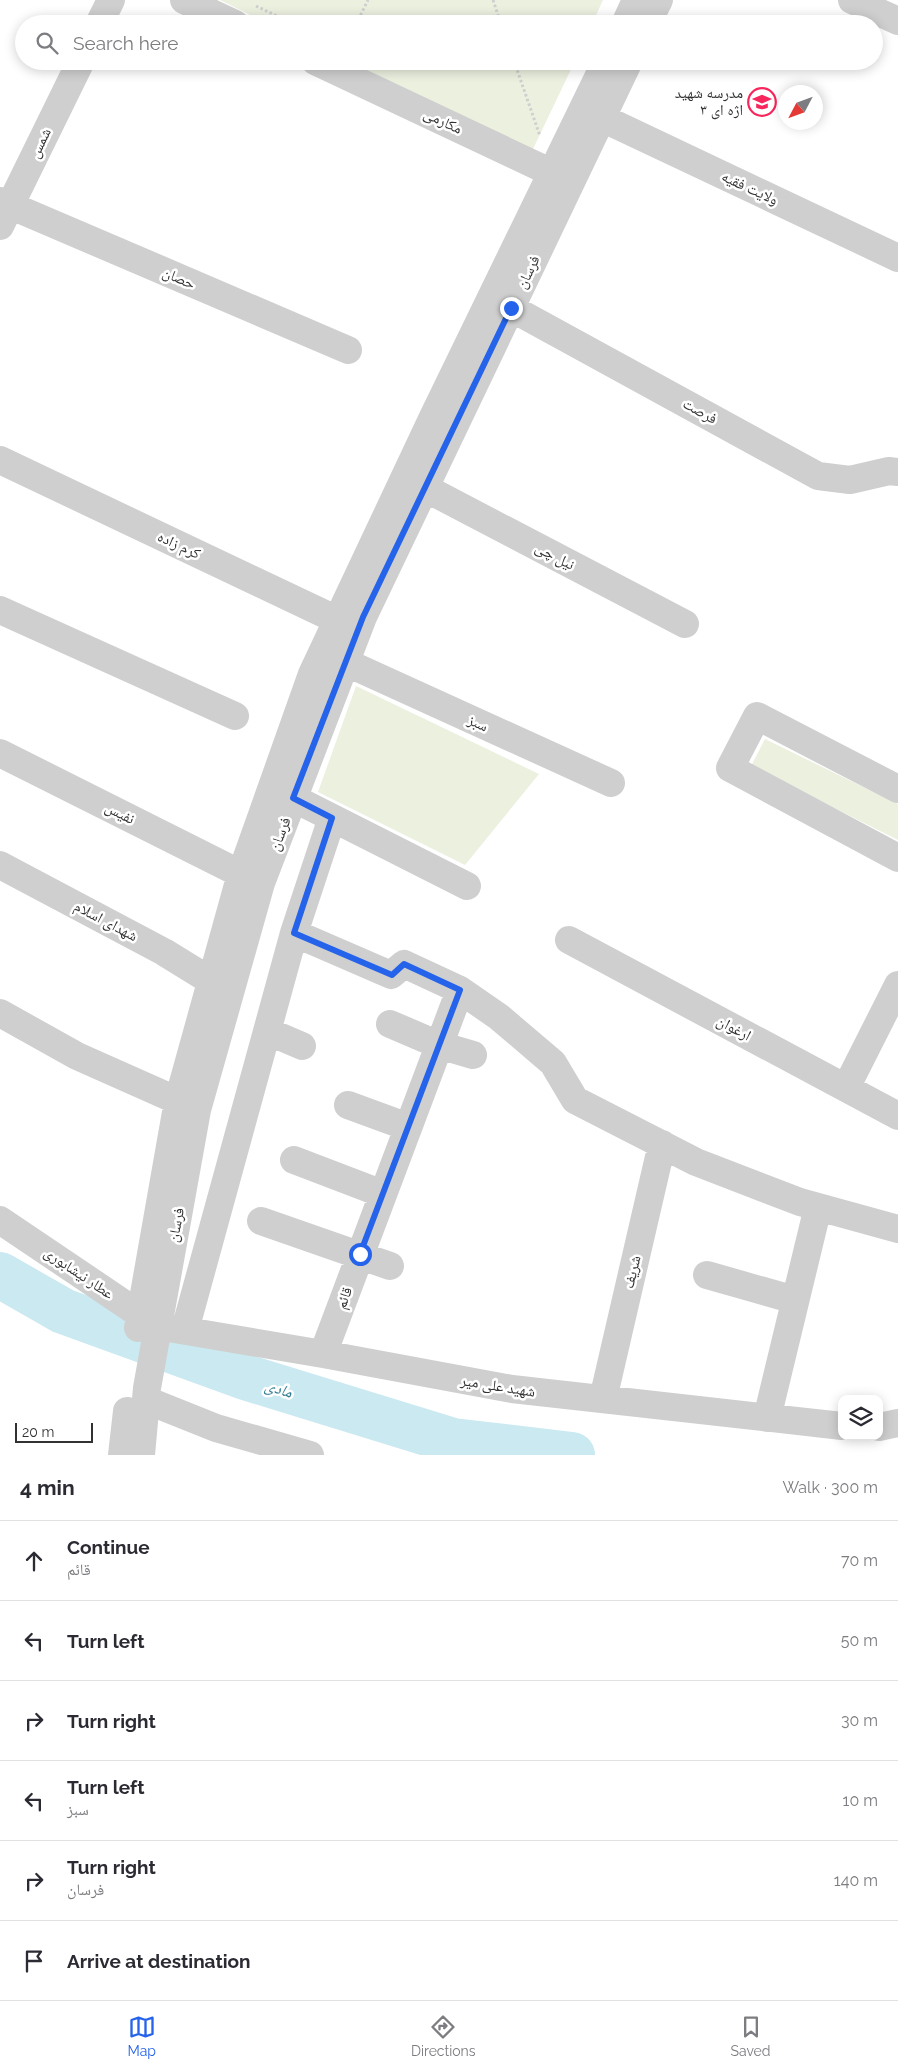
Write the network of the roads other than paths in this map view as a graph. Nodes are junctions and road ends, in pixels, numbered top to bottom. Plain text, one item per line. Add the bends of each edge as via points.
1 (111, 0) edge
2 (184, 0) edge
3 (636, 0) edge
4 (659, 0) edge
5 (852, 0) edge
6 (244, 14) edge
7 (104, 15) edge
8 (629, 15) edge
9 (652, 15) edge
10 (898, 21) edge
11 (76, 70) edge
12 (334, 70) edge
13 (603, 70) edge
14 (625, 70) edge
15 (602, 118) junction
16 (562, 177) junction
17 (3, 211) edge
18 (898, 258) edge
19 (511, 308) junction
20 (348, 350) dead end
21 (0, 460) edge
22 (898, 472) edge
23 (425, 488) junction
24 (0, 610) edge
25 (685, 624) dead end
26 (348, 625) junction
27 (346, 662) junction
28 (235, 716) dead end
29 (0, 752) edge
30 (611, 783) dead end
31 (898, 789) edge
32 (293, 798) junction
33 (332, 818) junction
34 (898, 858) edge
35 (0, 866) edge
36 (241, 874) junction
37 (466, 886) dead end
38 (294, 933) junction
39 (569, 940) dead end
40 (211, 981) junction
41 (898, 985) edge
42 (460, 990) junction
43 (0, 1013) edge
44 (390, 1024) dead end
45 (267, 1031) junction
46 (302, 1046) dead end
47 (439, 1046) junction
48 (472, 1055) dead end
49 (846, 1088) junction
50 (348, 1105) dead end
51 (188, 1106) junction
52 (898, 1116) edge
53 (408, 1127) junction
54 (662, 1144) junction
55 (294, 1160) dead end
56 (383, 1194) junction
57 (818, 1207) junction
58 (0, 1220) edge
59 (261, 1221) dead end
60 (898, 1229) edge
61 (360, 1254) junction
62 (390, 1266) dead end
63 (707, 1275) dead end
64 (795, 1300) junction
65 (149, 1320) junction
66 (185, 1330) junction
67 (323, 1354) junction
68 (141, 1391) junction
69 (603, 1399) junction
70 (767, 1418) junction
71 (898, 1423) edge
72 (838, 1426) edge
73 (883, 1426) edge
74 (122, 1455) edge
75 (141, 1455) edge
76 (310, 1455) edge

1 - 7 street
2 - 6 street
3 - 8 street
4 - 9 street
5 - 10 street
11 - 17 street, شمس
12 - 16 street, مکارمی
13 - 16 street, فرسان
14 - 15 street, فرسان
15 - 16 street, فرسان
15 - 18 street, ولایت فقیه
16 - 19 street, فرسان
16 - 26 street, فرسان
17 - 20 street, حصان
19 - 22 street, فرصت via 818,476 850,480
19 - 23 street, فرسان
21 - 26 street, کرم زاده
23 - 25 street, نیل چی
23 - 26 street, فرسان
24 - 28 street
26 - 27 street, فرسان
26 - 36 street, فرسان via 312,674
27 - 30 street, سبز
27 - 32 street, فرسان
29 - 36 street, نفیس
31 - 34 street via 757,716 730,768
32 - 33 street
32 - 51 street, فرسان via 261,883
33 - 37 street
33 - 38 street
35 - 40 street, شهدای اسلام via 164,952
36 - 40 street, فرسان
38 - 42 street via 392,975 404,964
38 - 45 street
39 - 49 street, ارغوان
40 - 51 street, فرسان
41 - 49 street
42 - 47 street, قائم
42 - 54 street via 499,1017 553,1063 575,1100
43 - 51 street via 76,1056
44 - 47 street
45 - 46 street
45 - 66 street
47 - 48 street
47 - 53 street, قائم
49 - 52 street, ارغوان
50 - 53 street
51 - 65 street, فرسان
53 - 56 street, قائم
54 - 57 street via 696,1162
54 - 69 street, شریف
55 - 56 street
56 - 61 street, قائم
57 - 60 street
57 - 64 street
58 - 65 street, عطار نیشابوری
59 - 61 street
61 - 62 street
61 - 67 street, قائم
63 - 64 street
64 - 70 street
65 - 66 street, شهید علی میر
65 - 68 street, فرسان
66 - 67 street, شهید علی میر
67 - 69 street, شهید علی میر via 512,1389
68 - 74 street, فرسان
68 - 75 street, فرسان
68 - 76 street via 216,1428
69 - 70 street, شهید علی میر
70 - 72 street, شهید علی میر
71 - 73 street

